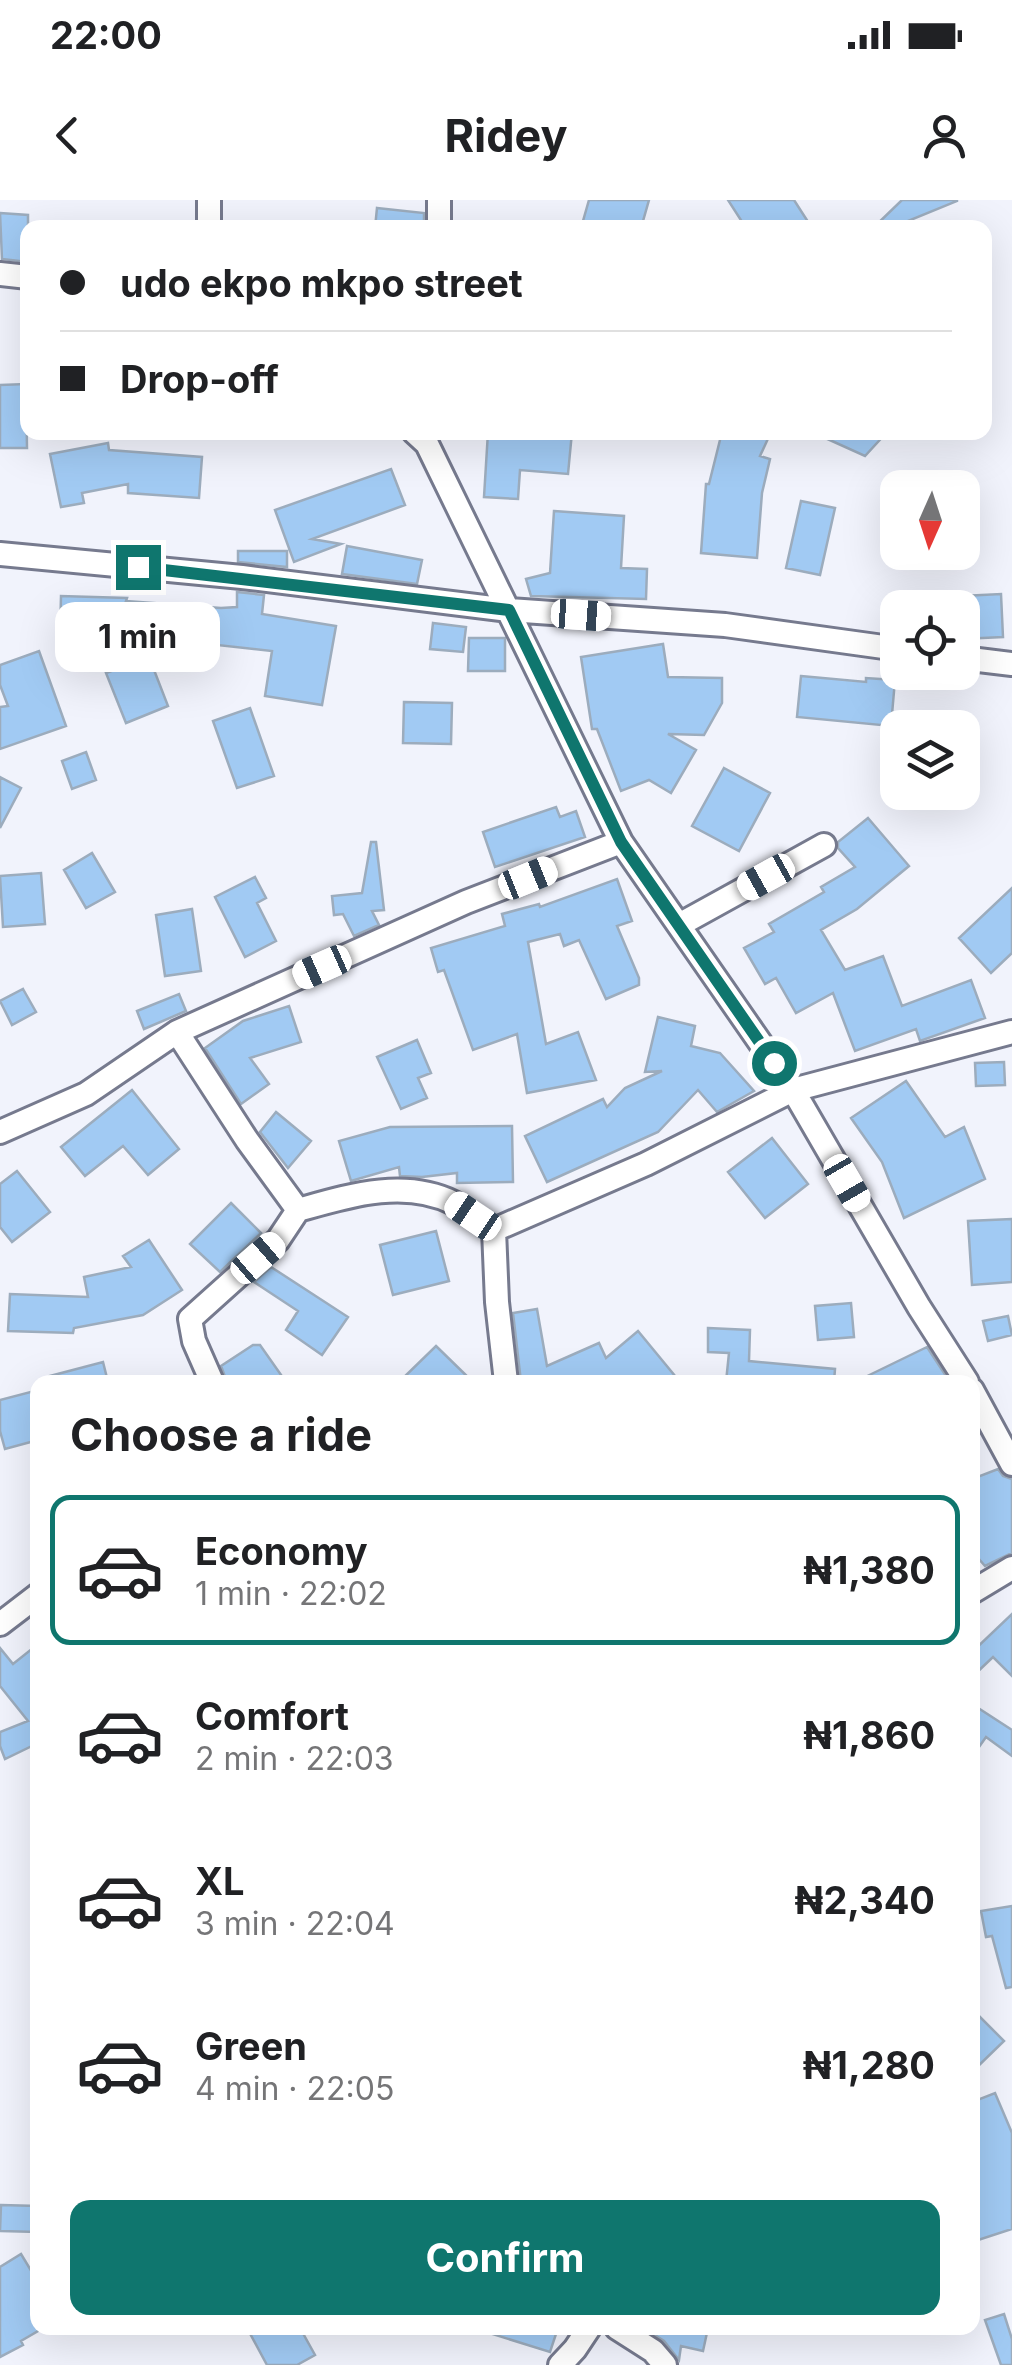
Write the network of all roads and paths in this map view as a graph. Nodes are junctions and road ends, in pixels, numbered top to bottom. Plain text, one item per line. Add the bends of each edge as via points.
1 (425, 440) edge
2 (0, 554) edge
3 (509, 610) junction
4 (880, 647) edge
5 (980, 660) edge
6 (1012, 664) edge
7 (621, 842) junction
8 (824, 845) dead end
9 (678, 925) junction
10 (177, 1032) junction
11 (1012, 1032) edge
12 (793, 1090) junction
13 (0, 1132) edge
14 (298, 1210) junction
15 (494, 1230) junction
16 (209, 1375) edge
17 (505, 1375) edge
18 (963, 1375) edge
19 (980, 1405) edge
20 (1012, 1464) edge
21 (1012, 1568) edge
22 (980, 1587) edge
23 (30, 1601) edge
24 (0, 1624) edge
25 (584, 2335) edge
26 (628, 2335) edge
27 (560, 2365) edge
28 (665, 2365) edge

1 - 3 street
2 - 3 street
3 - 4 street via 725,625
3 - 7 street
5 - 6 street
7 - 9 street
7 - 10 street via 466,902
8 - 9 street
9 - 12 street
10 - 13 street via 86,1094
10 - 14 street
11 - 12 street
12 - 15 street
12 - 18 street
14 - 15 street via 398,1189 452,1202
14 - 16 street via 278,1240 190,1319
15 - 17 street
19 - 20 street
21 - 22 street
23 - 24 street
25 - 27 street
26 - 28 street

